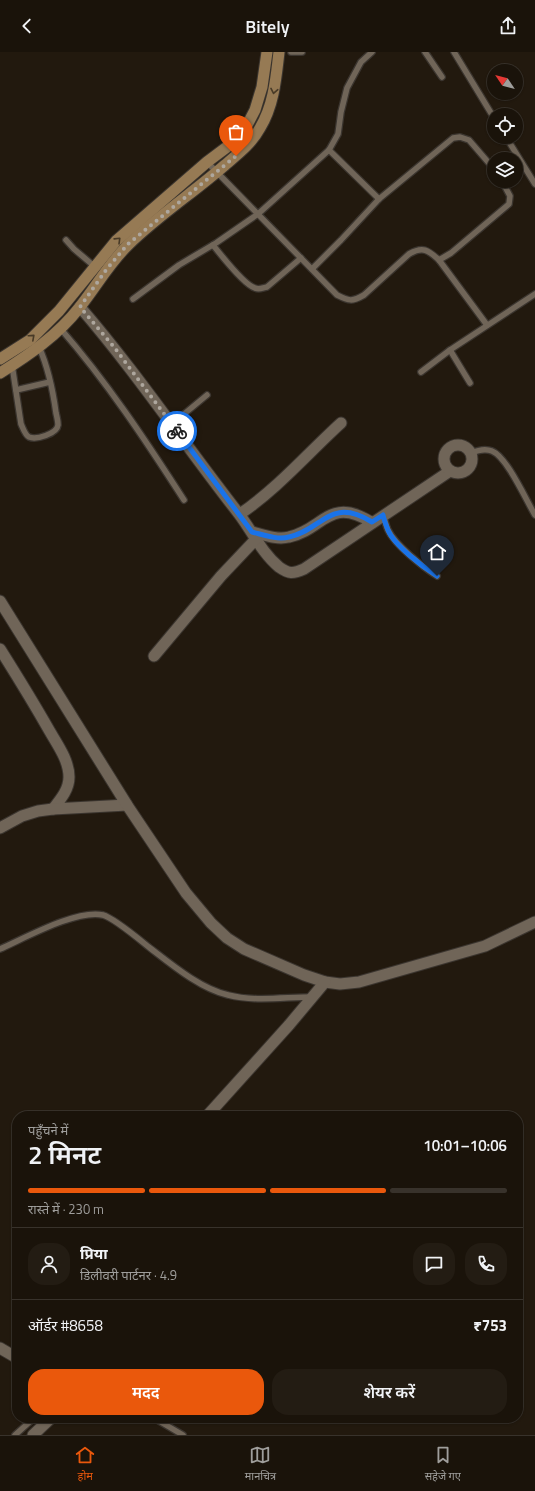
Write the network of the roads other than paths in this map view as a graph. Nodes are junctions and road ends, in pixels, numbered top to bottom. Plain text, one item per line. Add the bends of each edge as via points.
1 (267, 52) edge
2 (279, 52) edge
3 (291, 52) edge
4 (302, 52) edge
5 (372, 52) edge
6 (425, 52) edge
7 (454, 52) edge
8 (442, 76) dead end
9 (488, 108) edge
10 (510, 144) edge
11 (329, 150) junction
12 (207, 162) junction
13 (487, 162) edge
14 (217, 172) junction
15 (535, 184) edge
16 (507, 188) edge
17 (379, 199) junction
18 (258, 214) junction
19 (66, 240) dead end
20 (213, 245) junction
21 (302, 258) junction
22 (439, 260) junction
23 (94, 266) junction
24 (312, 269) junction
25 (535, 294) edge
26 (133, 300) dead end
27 (80, 307) junction
28 (487, 325) junction
29 (60, 328) junction
30 (39, 347) junction
31 (450, 350) junction
32 (23, 352) junction
33 (0, 359) edge
34 (12, 366) junction
35 (421, 372) dead end
36 (0, 373) edge
37 (50, 382) junction
38 (470, 383) dead end
39 (16, 390) junction
40 (207, 395) dead end
41 (341, 423) dead end
42 (172, 424) junction
43 (471, 453) junction
44 (450, 470) junction
45 (184, 500) dead end
46 (240, 514) junction
47 (383, 515) junction
48 (535, 515) edge
49 (372, 522) junction
50 (254, 536) junction
51 (437, 576) dead end
52 (0, 601) edge
53 (0, 649) edge
54 (154, 656) dead end
55 (127, 805) junction
56 (53, 809) junction
57 (0, 828) edge
58 (535, 922) edge
59 (0, 948) edge
60 (325, 982) junction
61 (313, 996) junction
62 (212, 1111) edge
63 (0, 1348) edge
64 (12, 1355) edge
65 (28, 1423) edge
66 (46, 1423) edge
67 (163, 1423) edge
68 (15, 1435) edge
69 (33, 1435) edge
70 (183, 1435) edge

1 - 12 main road via 262,87 255,110 245,129 231,144
2 -> 14 main road via 274,90 260,128 248,146
3 - 4 lane
5 - 11 lane via 361,62 347,88 338,134
6 - 8 lane
7 - 9 lane
10 - 15 lane
11 - 17 lane
11 - 18 lane
12 - 14 lane
23 -> 12 main road via 116,241
13 - 17 lane via 469,140 453,138
14 - 18 lane
14 - 27 main road via 128,244
16 - 22 lane via 509,204 451,253
17 - 24 lane
18 - 20 lane
18 - 21 lane
19 - 23 lane
20 - 21 lane via 246,283 254,288 267,287
20 - 26 lane via 179,265
21 - 24 lane
22 - 24 lane via 431,252 417,250 356,300 347,300 337,295
22 - 28 lane
32 -> 23 main road via 30,340 59,311
25 - 28 lane
27 - 29 main road
27 - 42 street
28 - 31 lane
29 - 30 main road
29 - 45 lane via 124,410
30 - 32 main road
30 - 37 lane
31 - 35 lane
31 - 38 lane
32 - 33 main road
32 - 34 main road
34 - 36 main road
34 - 39 lane
37 - 39 lane
37 - 39 lane via 58,425 53,434 34,437 24,432
40 - 42 lane
41 - 46 street via 272,488
42 - 46 street
43 - 44 street via 472,462 468,470 459,473
43 - 44 street via 460,445 448,450 445,454 445,463
43 - 48 lane via 484,449 499,455
44 - 47 street
46 - 50 street
47 - 49 street
47 - 51 lane via 394,540
49 - 50 street via 352,513 334,514 298,535 279,538
49 - 50 street via 295,573 286,572 278,566
50 - 54 street
52 - 55 street
53 - 56 street via 67,764 68,787
55 - 56 street
55 - 60 street via 186,893 227,938 260,957
56 - 57 street via 22,816
58 - 60 street via 485,946 360,982
59 - 61 lane via 65,920 104,915 203,985 227,995 248,999
60 - 61 street
61 - 62 street
63 - 64 street
65 - 68 lane
66 - 69 street
67 - 70 lane

